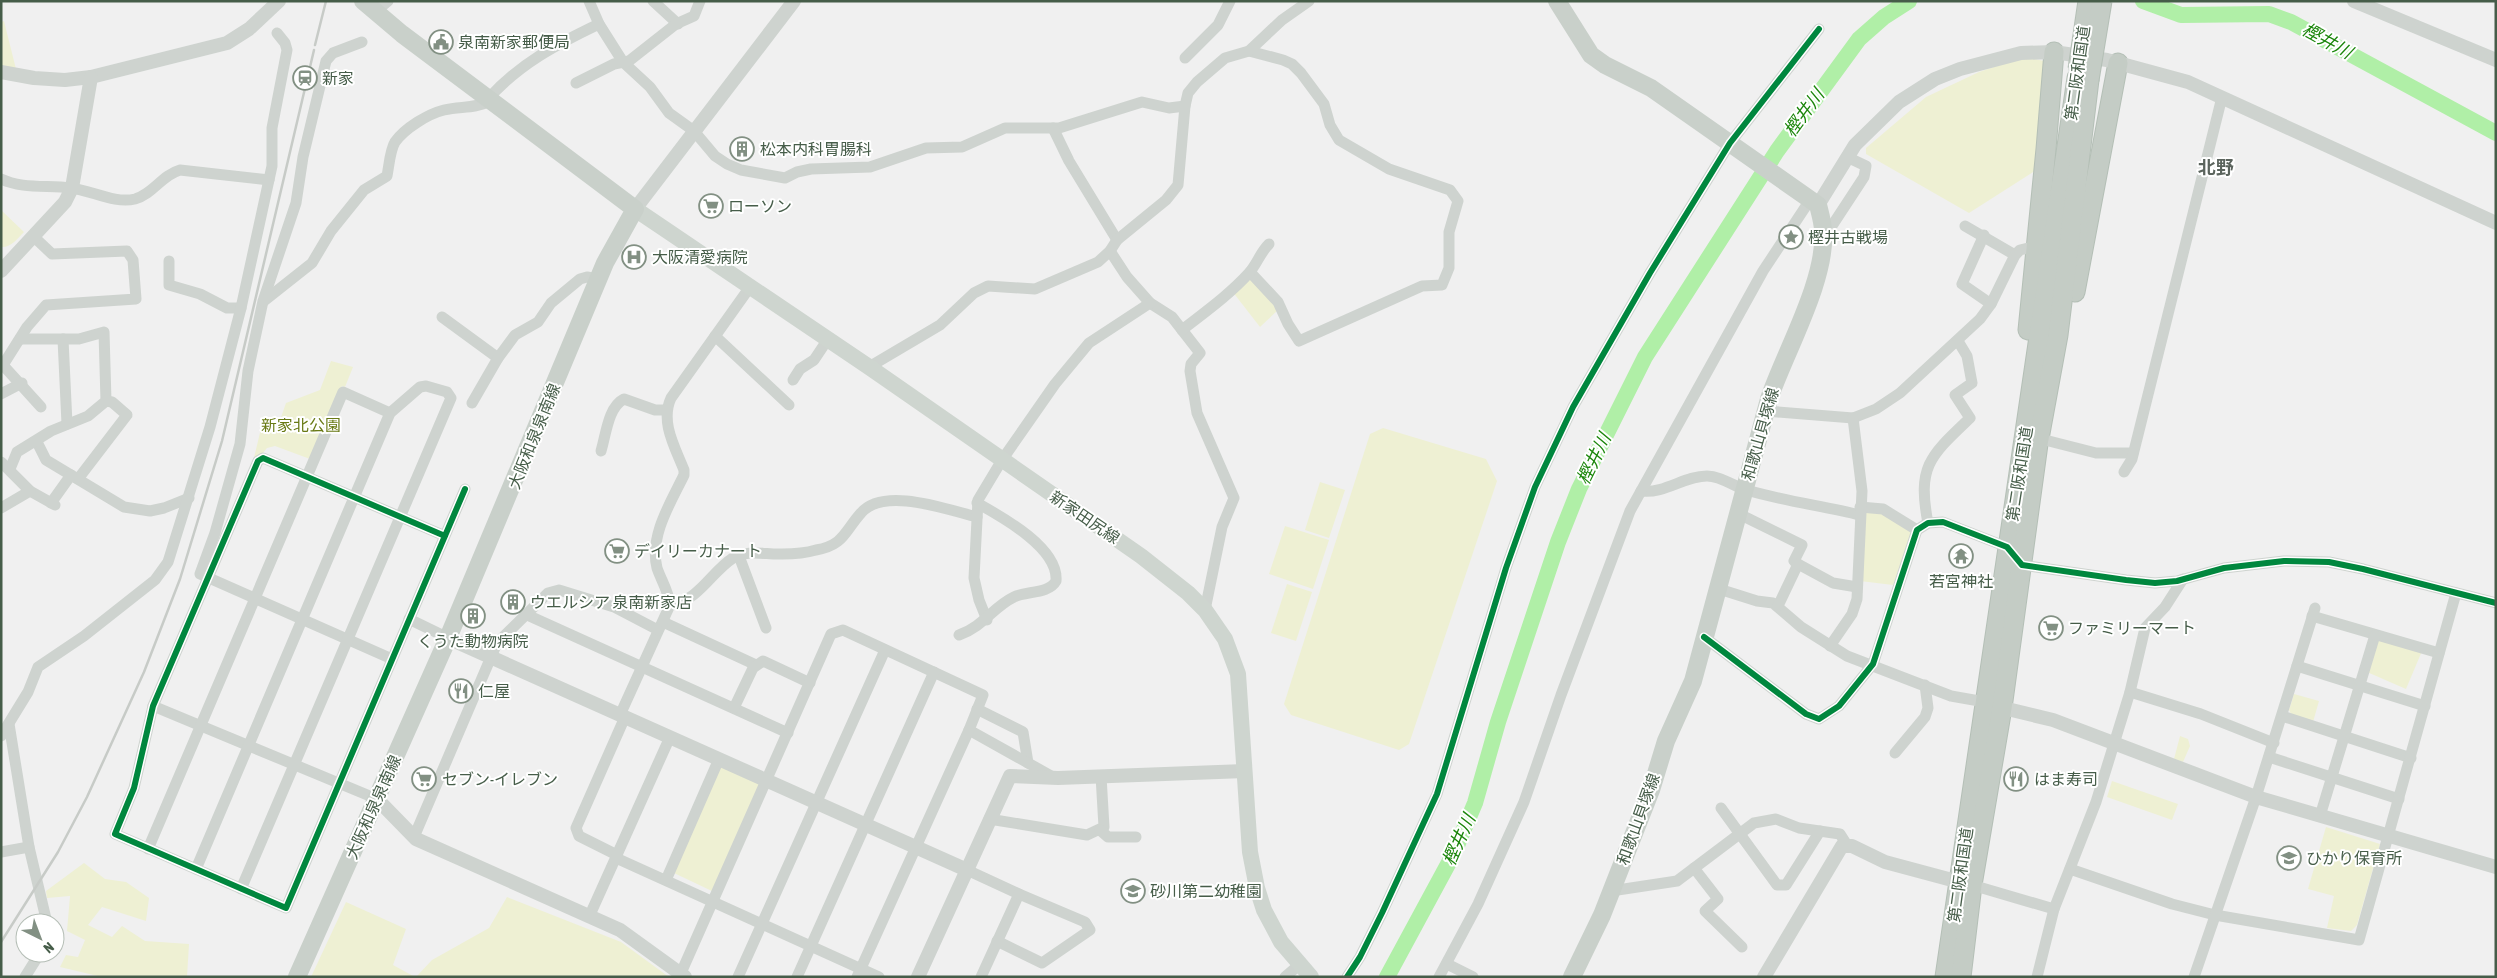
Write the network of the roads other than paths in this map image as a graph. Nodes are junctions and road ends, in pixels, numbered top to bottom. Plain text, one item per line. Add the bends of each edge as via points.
1 (279, 1) edge
2 (589, 1) edge
3 (653, 1) edge
4 (700, 1) edge
5 (794, 1) edge
6 (1230, 1) edge
7 (1309, 1) edge
8 (1557, 1) edge
9 (2088, 1) edge
10 (2102, 1) edge
11 (2354, 1) edge
12 (375, 5) edge
13 (599, 24) junction
14 (678, 24) junction
15 (1819, 29) dead end
16 (277, 33) dead end
17 (362, 42) dead end
18 (1249, 51) junction
19 (2054, 52) junction
20 (1185, 58) dead end
21 (2496, 60) edge
22 (623, 62) junction
23 (2118, 62) junction
24 (1, 72) edge
25 (91, 76) junction
26 (2083, 79) junction
27 (576, 83) dead end
28 (2222, 97) junction
29 (489, 100) junction
30 (1185, 106) junction
31 (1053, 128) junction
32 (694, 131) junction
33 (1733, 145) junction
34 (1847, 157) junction
35 (1, 178) edge
36 (269, 180) junction
37 (72, 188) junction
38 (1814, 202) junction
39 (635, 210) junction
40 (2496, 223) edge
41 (1965, 226) dead end
42 (1984, 235) junction
43 (33, 236) junction
44 (1823, 238) junction
45 (1118, 240) junction
46 (1269, 244) dead end
47 (2036, 246) junction
48 (1110, 251) junction
49 (2014, 255) junction
50 (169, 261) dead end
51 (4, 264) edge
52 (1250, 272) junction
53 (598, 280) junction
54 (750, 287) junction
55 (263, 301) junction
56 (1150, 303) junction
57 (1991, 304) junction
58 (241, 308) junction
59 (442, 316) dead end
60 (1182, 330) junction
61 (715, 336) junction
62 (20, 339) junction
63 (63, 339) junction
64 (828, 339) junction
65 (1958, 341) junction
66 (498, 358) junction
67 (2, 364) edge
68 (869, 367) junction
69 (792, 380) dead end
70 (22, 383) junction
71 (1, 394) edge
72 (106, 401) junction
73 (472, 403) dead end
74 (789, 405) dead end
75 (41, 407) dead end
76 (666, 410) junction
77 (1766, 411) junction
78 (390, 413) junction
79 (1853, 418) junction
80 (67, 424) junction
81 (2039, 441) junction
82 (37, 442) junction
83 (601, 451) dead end
84 (2134, 453) junction
85 (2022, 458) junction
86 (1002, 460) junction
87 (6, 465) edge
88 (2124, 472) dead end
89 (75, 477) junction
90 (308, 477) junction
91 (1744, 488) junction
92 (465, 489) dead end
93 (30, 491) junction
94 (1641, 491) junction
95 (354, 497) junction
96 (189, 498) junction
97 (978, 503) junction
98 (1, 508) edge
99 (1860, 511) junction
100 (1737, 513) junction
101 (400, 517) junction
102 (977, 517) junction
103 (1928, 523) junction
104 (1917, 530) junction
105 (445, 536) junction
106 (2007, 547) junction
107 (739, 556) junction
108 (1798, 564) junction
109 (2022, 564) junction
110 (208, 579) junction
111 (2183, 580) junction
112 (1857, 587) junction
113 (1719, 589) junction
114 (2456, 592) junction
115 (255, 600) junction
116 (2496, 603) edge
117 (670, 605) junction
118 (1778, 606) junction
119 (1205, 610) junction
120 (525, 614) junction
121 (409, 619) junction
122 (302, 620) junction
123 (987, 620) junction
124 (661, 626) junction
125 (766, 628) dead end
126 (960, 635) dead end
127 (2375, 635) junction
128 (448, 638) junction
129 (1704, 638) junction
130 (348, 640) junction
131 (1830, 646) junction
132 (885, 650) junction
133 (2439, 654) junction
134 (492, 657) junction
135 (392, 659) junction
136 (1873, 664) junction
137 (756, 665) junction
138 (2297, 666) junction
139 (642, 667) junction
140 (934, 672) junction
141 (810, 683) junction
142 (1925, 685) junction
143 (2359, 685) junction
144 (2130, 692) junction
145 (1985, 702) junction
146 (153, 706) junction
147 (2425, 706) junction
148 (734, 708) junction
149 (2002, 708) junction
150 (977, 709) junction
151 (623, 716) junction
152 (2282, 716) junction
153 (9, 724) junction
154 (201, 726) junction
155 (969, 730) junction
156 (788, 733) junction
157 (1, 736) edge
158 (2344, 736) junction
159 (670, 737) junction
160 (2113, 743) junction
161 (2274, 743) junction
162 (248, 746) junction
163 (1895, 753) dead end
164 (1016, 757) junction
165 (2269, 757) junction
166 (2410, 758) junction
167 (719, 759) junction
168 (1028, 764) junction
169 (294, 765) junction
170 (1245, 771) junction
171 (1010, 776) junction
172 (1101, 776) junction
173 (2332, 777) junction
174 (1053, 778) junction
175 (768, 780) junction
176 (339, 784) junction
177 (2256, 797) junction
178 (2399, 799) junction
179 (377, 800) junction
180 (816, 803) junction
181 (1721, 808) dead end
182 (2320, 816) junction
183 (990, 819) junction
184 (866, 826) junction
185 (1100, 830) junction
186 (1820, 831) junction
187 (1739, 832) junction
188 (2389, 836) junction
189 (414, 837) junction
190 (1136, 837) dead end
191 (1847, 845) junction
192 (29, 847) junction
193 (915, 847) junction
194 (148, 849) junction
195 (1, 852) edge
196 (617, 856) junction
197 (2496, 867) edge
198 (1694, 868) junction
199 (196, 869) junction
200 (2070, 869) junction
201 (967, 870) junction
202 (666, 880) junction
203 (1966, 884) junction
204 (241, 889) junction
205 (1611, 892) junction
206 (1019, 894) junction
207 (713, 902) junction
208 (2054, 909) junction
209 (45, 913) edge
210 (2215, 915) junction
211 (589, 917) junction
212 (762, 924) junction
213 (997, 941) junction
214 (811, 946) junction
215 (1742, 947) dead end
216 (34, 963) edge
217 (1447, 964) junction
218 (1299, 965) junction
219 (859, 973) edge
220 (683, 975) edge
221 (25, 977) edge
222 (297, 977) edge
223 (738, 977) edge
224 (798, 977) edge
225 (879, 977) edge
226 (918, 977) edge
227 (981, 977) edge
228 (1286, 977) edge
229 (1311, 977) edge
230 (1347, 977) edge
231 (1439, 977) edge
232 (1473, 977) edge
233 (1572, 977) edge
234 (1764, 977) edge
235 (1945, 977) edge
236 (1961, 977) edge
237 (2037, 977) edge
238 (2194, 977) edge

1 - 25 street via 250,30 227,43
2 - 13 street
3 - 14 street
4 - 14 street via 694,16
5 - 32 street
6 - 20 street via 1218,26
7 - 18 street via 1282,20
8 - 33 main road via 1591,54 1605,65 1651,88
9 - 26 highway, 第二阪和国道, bridge
10 - 26 highway, 第二阪和国道, bridge
11 - 21 street
12 - 29 main road
13 - 22 street
13 - 29 street via 532,59
14 - 22 street via 635,57
15 - 33 street
16 - 36 street via 287,50 272,128
17 - 55 street via 333,53 326,61 303,157 296,203
18 - 30 street via 1225,58 1212,66 1188,93
18 - 52 street via 1292,64 1301,72 1324,104 1330,125 1339,140 1389,169 1450,190 1458,201 1450,232 1449,268 1442,285 1422,286 1299,341 1278,302
19 - 23 street
19 - 34 street via 2021,53 1981,62 1935,79 1899,102 1875,123
19 - 47 highway via 2053,150 2043,225
22 - 27 street
22 - 32 street via 650,87 669,113
23 - 28 street via 2188,82
23 - 81 highway via 2095,157 2051,423
24 - 25 street via 65,80
25 - 37 street
26 - 81 highway, 第二阪和国道 via 2058,335
26 - 85 highway, 第二阪和国道
28 - 40 street
28 - 84 street
29 - 39 main road
29 - 55 street via 478,107 444,110 428,116 404,133 394,143 387,176 364,190 331,231 312,263
30 - 31 street via 1169,108 1142,102
30 - 45 street via 1178,186
31 - 32 street via 1005,128 972,145 926,148 870,168 811,169 785,178 741,170 727,164 715,156
31 - 45 street via 1069,161
32 - 39 street
33 - 38 main road
33 - 230 street via 1650,273 1573,407 1536,487 1506,568 1437,794 1382,913
34 - 38 street
34 - 44 street via 1866,166 1864,177
35 - 37 street via 15,184
36 - 37 street via 180,170 172,172 146,194 124,200
36 - 58 street
37 - 43 street via 65,202
38 - 44 main road, 和歌山貝塚線
38 - 94 street via 1763,271
39 - 53 main road, 大阪和泉泉南線
39 - 54 main road, 新家田尻線
41 - 42 street
42 - 49 street
42 - 57 street via 1962,284
43 - 51 street
43 - 62 street via 52,254 127,251 133,260 136,299 46,305
44 - 77 main road, 和歌山貝塚線 via 1810,295 1780,367
45 - 48 street
46 - 52 street
47 - 49 street
47 - 85 highway via 2018,426
48 - 56 street
48 - 68 street via 1098,262 1036,289 988,286 974,293 940,324
49 - 57 street
50 - 58 street via 169,285 200,294 227,308
52 - 60 street via 1213,307
53 - 66 street via 580,279 551,303 538,322 516,336
53 - 128 main road, 大阪和泉泉南線
54 - 61 street
54 - 64 main road, 新家田尻線
55 - 110 street via 248,371 240,444 200,574
56 - 60 street via 1167,313
56 - 86 street via 1089,344
57 - 65 street
58 - 96 street
59 - 66 street
60 - 119 street via 1200,353 1191,364 1197,413 1234,498 1222,527
61 - 74 street
61 - 76 street
62 - 63 street
62 - 67 street
63 - 72 street via 79,339 104,332
63 - 80 street
64 - 68 main road, 新家田尻線
64 - 69 street via 814,360 800,369
65 - 79 street via 1900,393 1876,409
65 - 103 street via 1967,356 1972,383 1955,395 1970,418 1942,445 1930,462 1923,494
66 - 73 street
67 - 70 street
68 - 86 main road, 新家田尻線
70 - 71 street
70 - 75 street
72 - 80 street via 88,416
72 - 89 street via 127,414
76 - 83 street via 655,410 624,399 618,402 612,410
76 - 117 street via 668,429 684,470 665,514 656,553 657,567
77 - 79 street
77 - 91 main road, 和歌山貝塚線
78 - 90 street via 342,392
78 - 95 street
78 - 101 street via 426,386 447,392 451,398
79 - 99 street via 1862,491
80 - 82 street
81 - 84 street via 2096,453
81 - 109 highway, 第二阪和国道
82 - 87 street via 17,452
82 - 89 street via 46,460
84 - 88 street
85 - 106 highway, 第二阪和国道
86 - 97 street
86 - 119 main road, 新家田尻線 via 1141,556
87 - 93 street
89 - 93 street via 53,504
89 - 96 street via 124,507 139,510 164,508
90 - 95 street
90 - 110 street via 263,458 258,461
90 - 115 street
91 - 94 street via 1708,476 1691,478 1664,489
91 - 99 street
91 - 100 main road, 和歌山貝塚線
92 - 105 street
93 - 98 street
94 - 217 street via 1613,551 1524,802
95 - 101 street
95 - 122 street
96 - 153 street via 163,571 84,636 38,667
97 - 102 street
97 - 123 street via 1006,519 1028,537 1044,552 1057,574 1054,585 1014,597
99 - 104 street via 1883,509
99 - 112 street
100 - 108 street via 1802,544 1794,561
100 - 113 main road, 和歌山貝塚線
101 - 105 street
101 - 130 street
102 - 107 street via 932,505 875,501 835,545 783,554
102 - 123 street via 974,578
103 - 104 street
103 - 106 street via 1943,522
104 - 136 street
105 - 121 street
106 - 109 street
106 - 145 highway, 第二阪和国道
107 - 117 street via 684,601
107 - 125 street
108 - 112 street via 1834,583
108 - 118 street
109 - 111 street via 2126,580
109 - 149 highway, 第二阪和国道
110 - 115 street
110 - 146 street
111 - 114 street via 2224,568 2284,561 2329,562
111 - 144 street via 2165,607 2145,628
112 - 131 street via 1852,614
113 - 118 street
113 - 129 main road, 和歌山貝塚線
114 - 116 street
114 - 133 street
115 - 122 street
115 - 154 street
117 - 124 street
118 - 131 street via 1801,627
119 - 170 main road, 新家田尻線 via 1225,639 1238,674
120 - 124 street via 548,593 559,590
120 - 134 street via 497,643
120 - 139 street
121 - 128 street
121 - 135 street
122 - 130 street
122 - 162 street
123 - 126 street
124 - 137 street
124 - 139 street
127 - 133 street
127 - 138 street via 2314,612
127 - 143 street
128 - 134 street
128 - 179 main road, 大阪和泉泉南線
129 - 136 street via 1814,719 1839,706
129 - 205 main road, 和歌山貝塚線 via 1693,681 1666,741 1651,790
130 - 135 street
130 - 169 street
131 - 136 street
132 - 140 street
132 - 141 street via 843,630 831,634
132 - 180 street
133 - 147 street
134 - 151 street
134 - 189 street
135 - 176 street
136 - 142 street
137 - 141 street via 763,661
137 - 148 street
138 - 143 street
138 - 152 street
139 - 148 street
139 - 151 street
140 - 150 street via 983,694
140 - 184 street
141 - 156 street
142 - 145 street via 1951,696
142 - 163 street via 1928,708 1925,717
143 - 147 street
143 - 158 street
144 - 160 street
144 - 161 street via 2202,714
145 - 149 street
145 - 203 highway, 第二阪和国道
146 - 154 street
146 - 194 street via 134,788 115,834
147 - 166 street
148 - 156 street
149 - 160 street via 2053,720
149 - 203 highway, 第二阪和国道
150 - 155 street
150 - 168 street via 1023,732
151 - 159 street
151 - 196 street via 576,828 579,836
152 - 158 street
152 - 161 street
153 - 157 street
153 - 192 street
154 - 162 street
154 - 194 street
155 - 164 street
155 - 193 street
156 - 175 street
158 - 166 street
158 - 173 street
159 - 167 street
159 - 196 street
160 - 177 street
160 - 200 street via 2096,802
161 - 165 street
162 - 169 street
162 - 199 street
164 - 168 street
164 - 171 street
165 - 173 street
165 - 177 street
166 - 178 street
167 - 175 street
167 - 202 street
168 - 174 street
169 - 176 street
169 - 204 street
170 - 172 street
170 - 218 main road, 新家田尻線 via 1250,852 1257,888 1272,927
171 - 174 street
171 - 183 street
172 - 174 street
172 - 185 street via 1104,827
173 - 178 street
173 - 182 street
175 - 180 street
175 - 207 street
176 - 179 street
176 - 204 street via 286,908
177 - 182 street
177 - 210 street
178 - 188 street
179 - 189 street
179 - 222 main road, 大阪和泉泉南線
180 - 184 street
180 - 212 street
181 - 187 street
182 - 188 street
183 - 185 street via 1087,835
183 - 201 street
184 - 193 street
184 - 214 street
185 - 190 street via 1108,838
186 - 187 street via 1799,828 1776,819 1754,823
186 - 187 street via 1786,885 1777,885
186 - 191 street via 1840,834
187 - 198 street
188 - 197 street
188 - 210 street via 2359,940
189 - 211 street
191 - 203 street via 1885,862
191 - 234 street via 1837,852
192 - 195 street
192 - 209 street
193 - 201 street
193 - 219 street
194 - 199 street
196 - 202 street
196 - 211 street
198 - 205 street via 1677,881
198 - 215 street via 1718,899 1705,911
199 - 204 street
200 - 208 street
200 - 210 street via 2172,904
201 - 206 street
201 - 226 street
202 - 207 street
203 - 208 street
203 - 235 highway, 第二阪和国道
203 - 236 highway, 第二阪和国道
205 - 233 main road, 和歌山貝塚線
206 - 213 street
206 - 213 street via 1085,922 1090,930 1042,963
207 - 212 street
207 - 220 street
208 - 237 street
210 - 238 street
211 - 220 street via 620,930
212 - 214 street
212 - 223 street
213 - 227 street
214 - 219 street
214 - 224 street
216 - 221 street
217 - 231 street
217 - 232 street
218 - 228 street
218 - 229 main road, 新家田尻線
219 - 225 street

